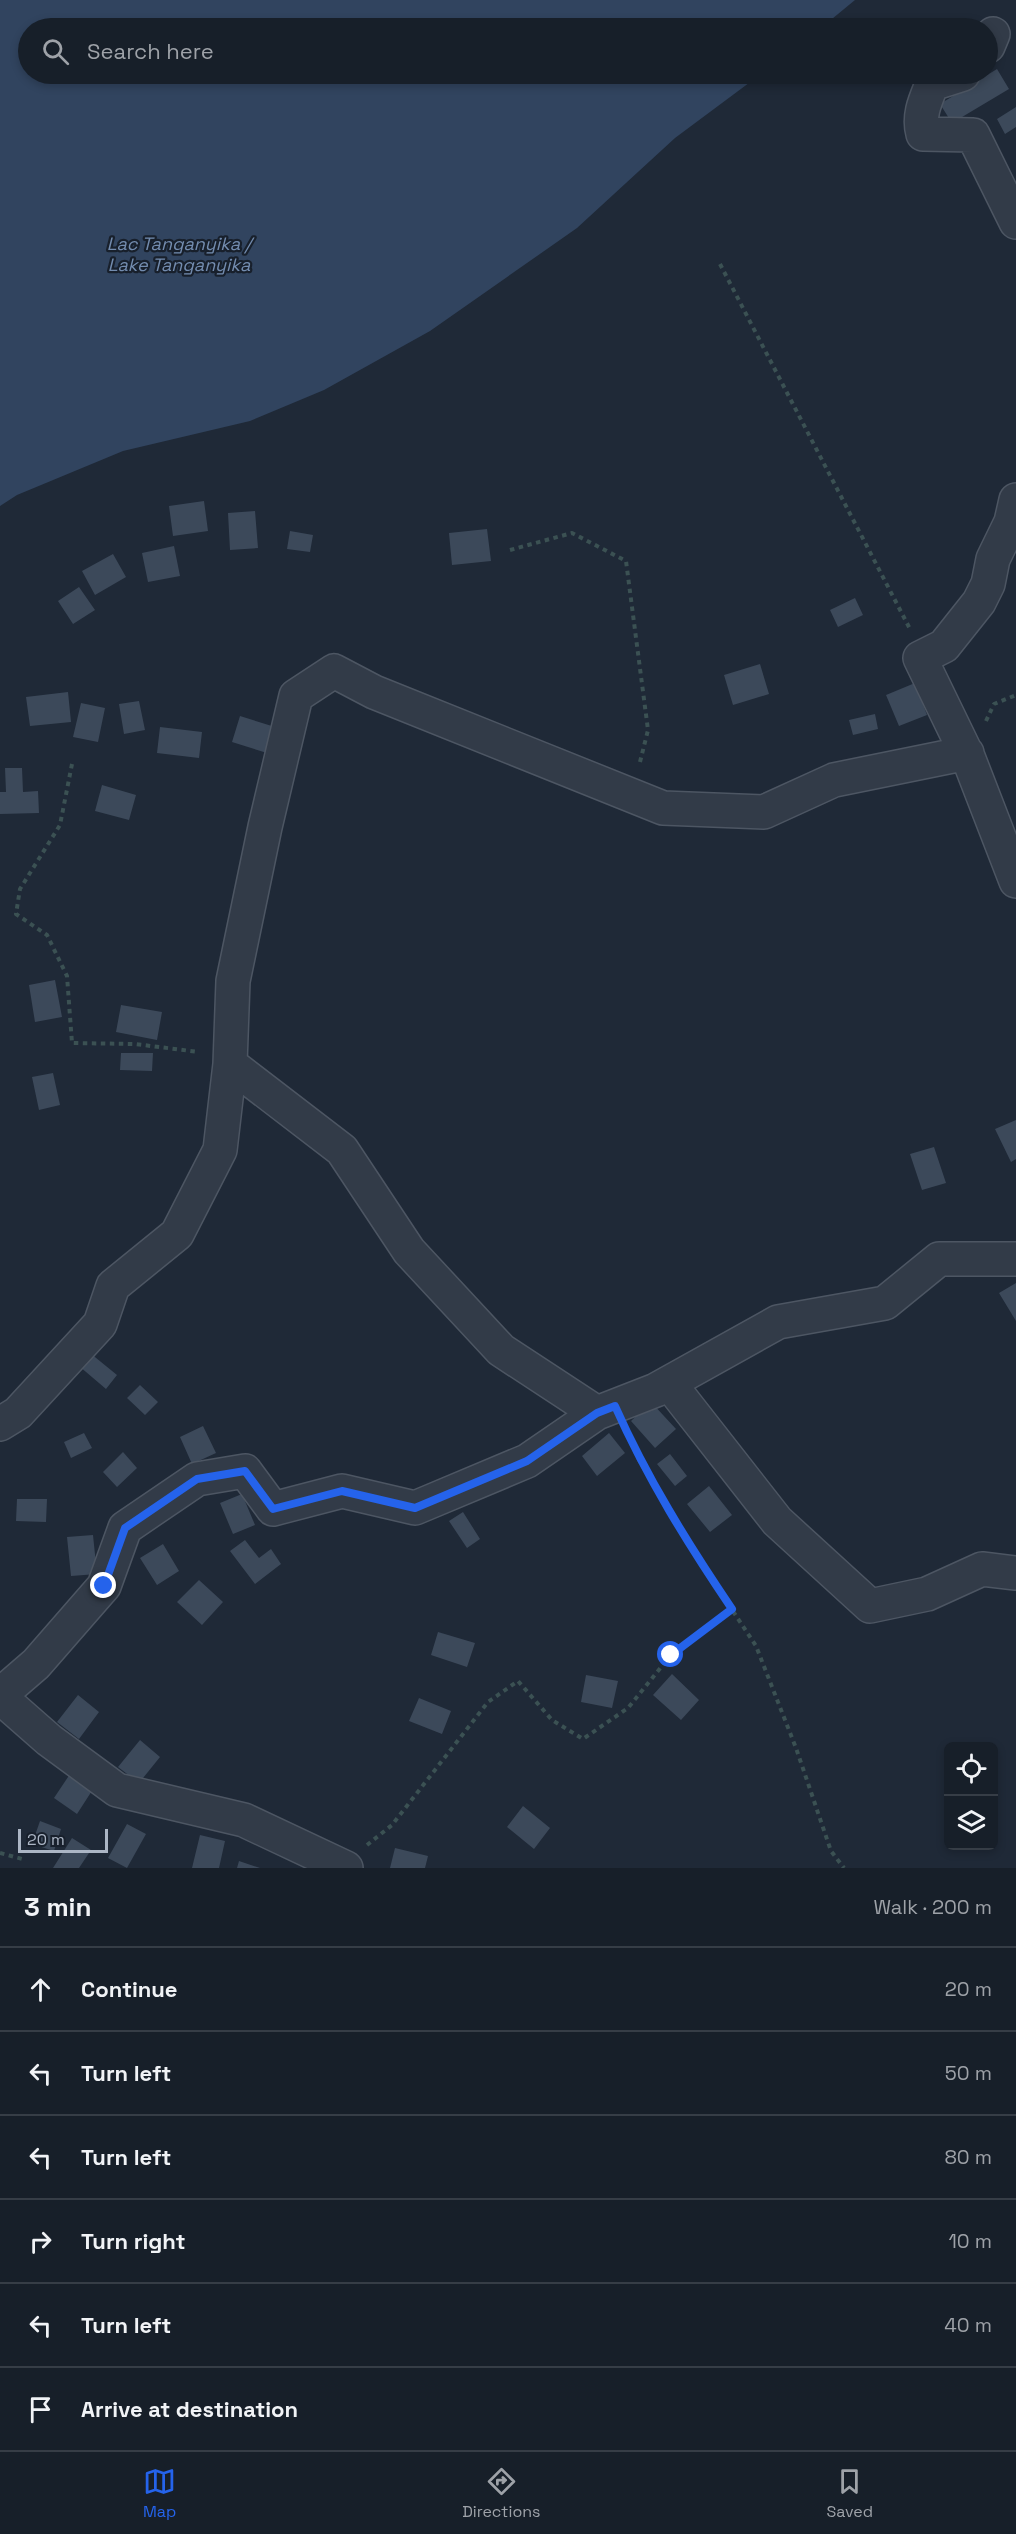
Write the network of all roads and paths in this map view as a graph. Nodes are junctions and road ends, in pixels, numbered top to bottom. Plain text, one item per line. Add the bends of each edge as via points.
1 (932, 84) edge
2 (1016, 222) edge
3 (720, 264) dead end
4 (1016, 500) edge
5 (510, 550) dead end
6 (925, 656) junction
7 (967, 753) junction
8 (72, 764) dead end
9 (632, 795) junction
10 (1016, 881) edge
11 (230, 1064) junction
12 (1016, 1259) edge
13 (669, 1383) junction
14 (606, 1409) junction
15 (0, 1424) edge
16 (1016, 1573) edge
17 (732, 1609) junction
18 (0, 1696) edge
19 (0, 1853) edge
20 (26, 1860) dead end
21 (343, 1867) edge
22 (844, 1868) edge

1 - 2 street via 923,105 923,134 973,135
3 - 6 path
4 - 6 street via 979,602 944,646
5 - 9 path via 572,533 626,561 648,730
6 - 7 street via 920,658
7 - 9 street via 834,780 764,812 663,808
7 - 10 street
8 - 11 path via 60,825 20,889 16,914 47,935 67,976 72,1043 193,1050
9 - 11 street via 374,692 333,671 296,696 233,981
11 - 14 street via 342,1150 409,1251 501,1350
11 - 15 street via 220,1150 177,1234 113,1286 100,1323 18,1413
12 - 13 street via 939,1258 885,1304 778,1322
13 - 14 street
13 - 16 street via 777,1521 870,1606 927,1594 982,1569
14 - 17 path
14 - 18 street via 527,1461 415,1508 342,1491 273,1509 245,1471 197,1479 125,1528 104,1586 36,1664
17 - 21 path via 671,1655 628,1708 583,1739 552,1720 518,1682 488,1702 392,1825
17 - 22 path via 756,1646 831,1851
18 - 21 street via 49,1740 117,1790 244,1820
19 - 20 path

